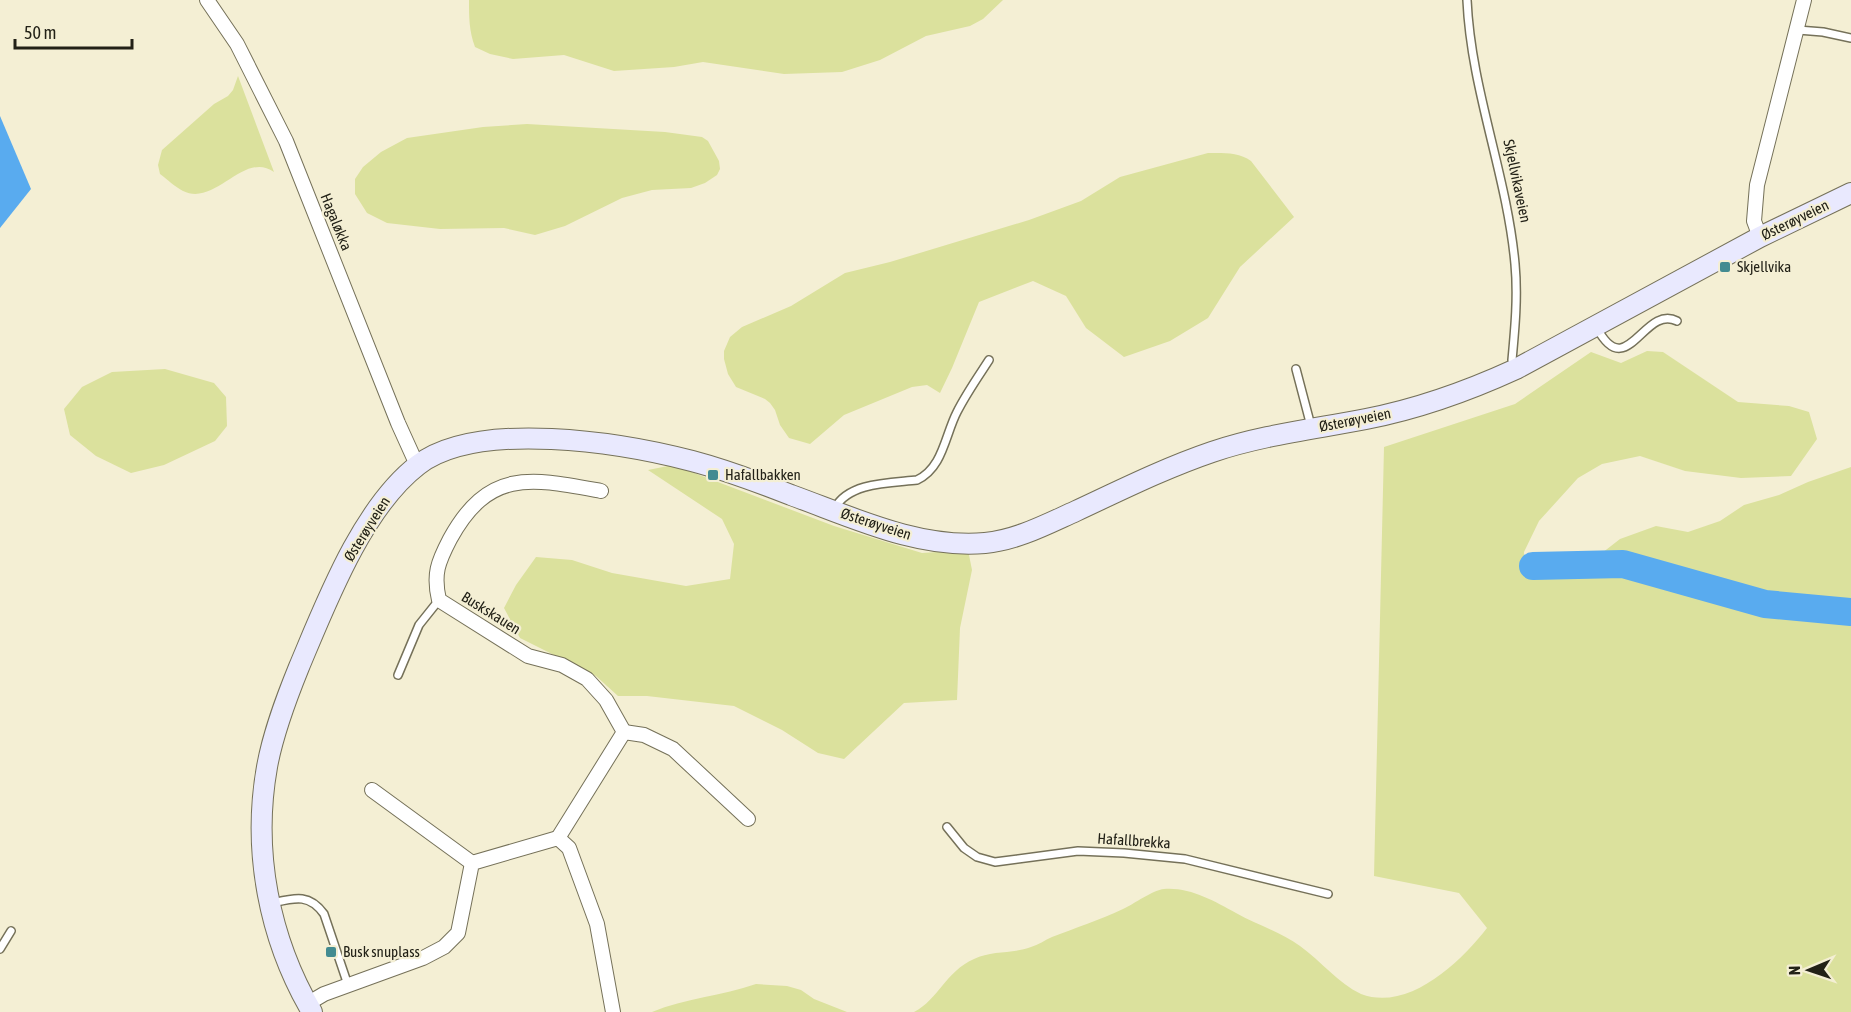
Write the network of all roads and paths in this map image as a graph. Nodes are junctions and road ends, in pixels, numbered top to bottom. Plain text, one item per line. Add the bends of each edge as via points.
1 (207, 0) edge
2 (1467, 0) edge
3 (1804, 0) edge
4 (1798, 30) junction
5 (1851, 38) edge
6 (1851, 193) edge
7 (1760, 237) junction
8 (1677, 321) dead end
9 (1596, 326) junction
10 (989, 360) dead end
11 (1296, 369) dead end
12 (1516, 369) junction
13 (1311, 428) junction
14 (417, 465) junction
15 (601, 491) dead end
16 (834, 511) junction
17 (440, 600) junction
18 (398, 675) dead end
19 (624, 732) junction
20 (372, 790) dead end
21 (748, 819) dead end
22 (947, 827) dead end
23 (558, 838) junction
24 (472, 863) junction
25 (1328, 894) dead end
26 (270, 904) junction
27 (11, 931) dead end
28 (0, 949) edge
29 (348, 985) junction
30 (309, 1008) edge
31 (613, 1012) edge

1 - 14 street, Hagaløkka via 237,44 286,141
2 - 12 lane, Skjellvikaveien via 1478,82 1514,255 1517,305 1512,360
3 - 4 street
4 - 5 lane
4 - 7 street via 1757,185 1754,220
6 - 7 main road, Østerøyveien
7 - 9 main road, Østerøyveien
8 - 9 lane via 1658,321 1622,349 1606,343
9 - 12 main road, Østerøyveien
10 - 16 lane, Østerøyveien via 961,404 942,451 925,476 856,490 839,501
11 - 13 lane
12 - 13 main road, Østerøyveien via 1424,405
13 - 16 main road, Østerøyveien via 1210,453 1038,529 994,542 928,540
14 - 16 main road, Østerøyveien via 460,445 490,440 590,443 692,461
14 - 26 main road, Østerøyveien via 391,491 353,550 315,629 275,733 261,809 264,875
15 - 17 street, Buskskauen via 527,481 506,484 488,493 462,518 438,561 435,584
17 - 18 lane via 419,625
17 - 19 street, Buskskauen via 528,656 562,665 587,679 606,700
19 - 21 street via 644,735 673,749
19 - 23 street
20 - 24 street
22 - 25 lane, Hafallbrekka via 976,857 995,862 1078,851 1134,854 1185,859
23 - 24 street
23 - 31 street via 569,848 597,924
24 - 29 street via 458,933 444,947
26 - 29 lane via 295,898 318,905
26 - 30 main road, Østerøyveien via 284,953
27 - 28 lane
29 - 30 street via 324,994

